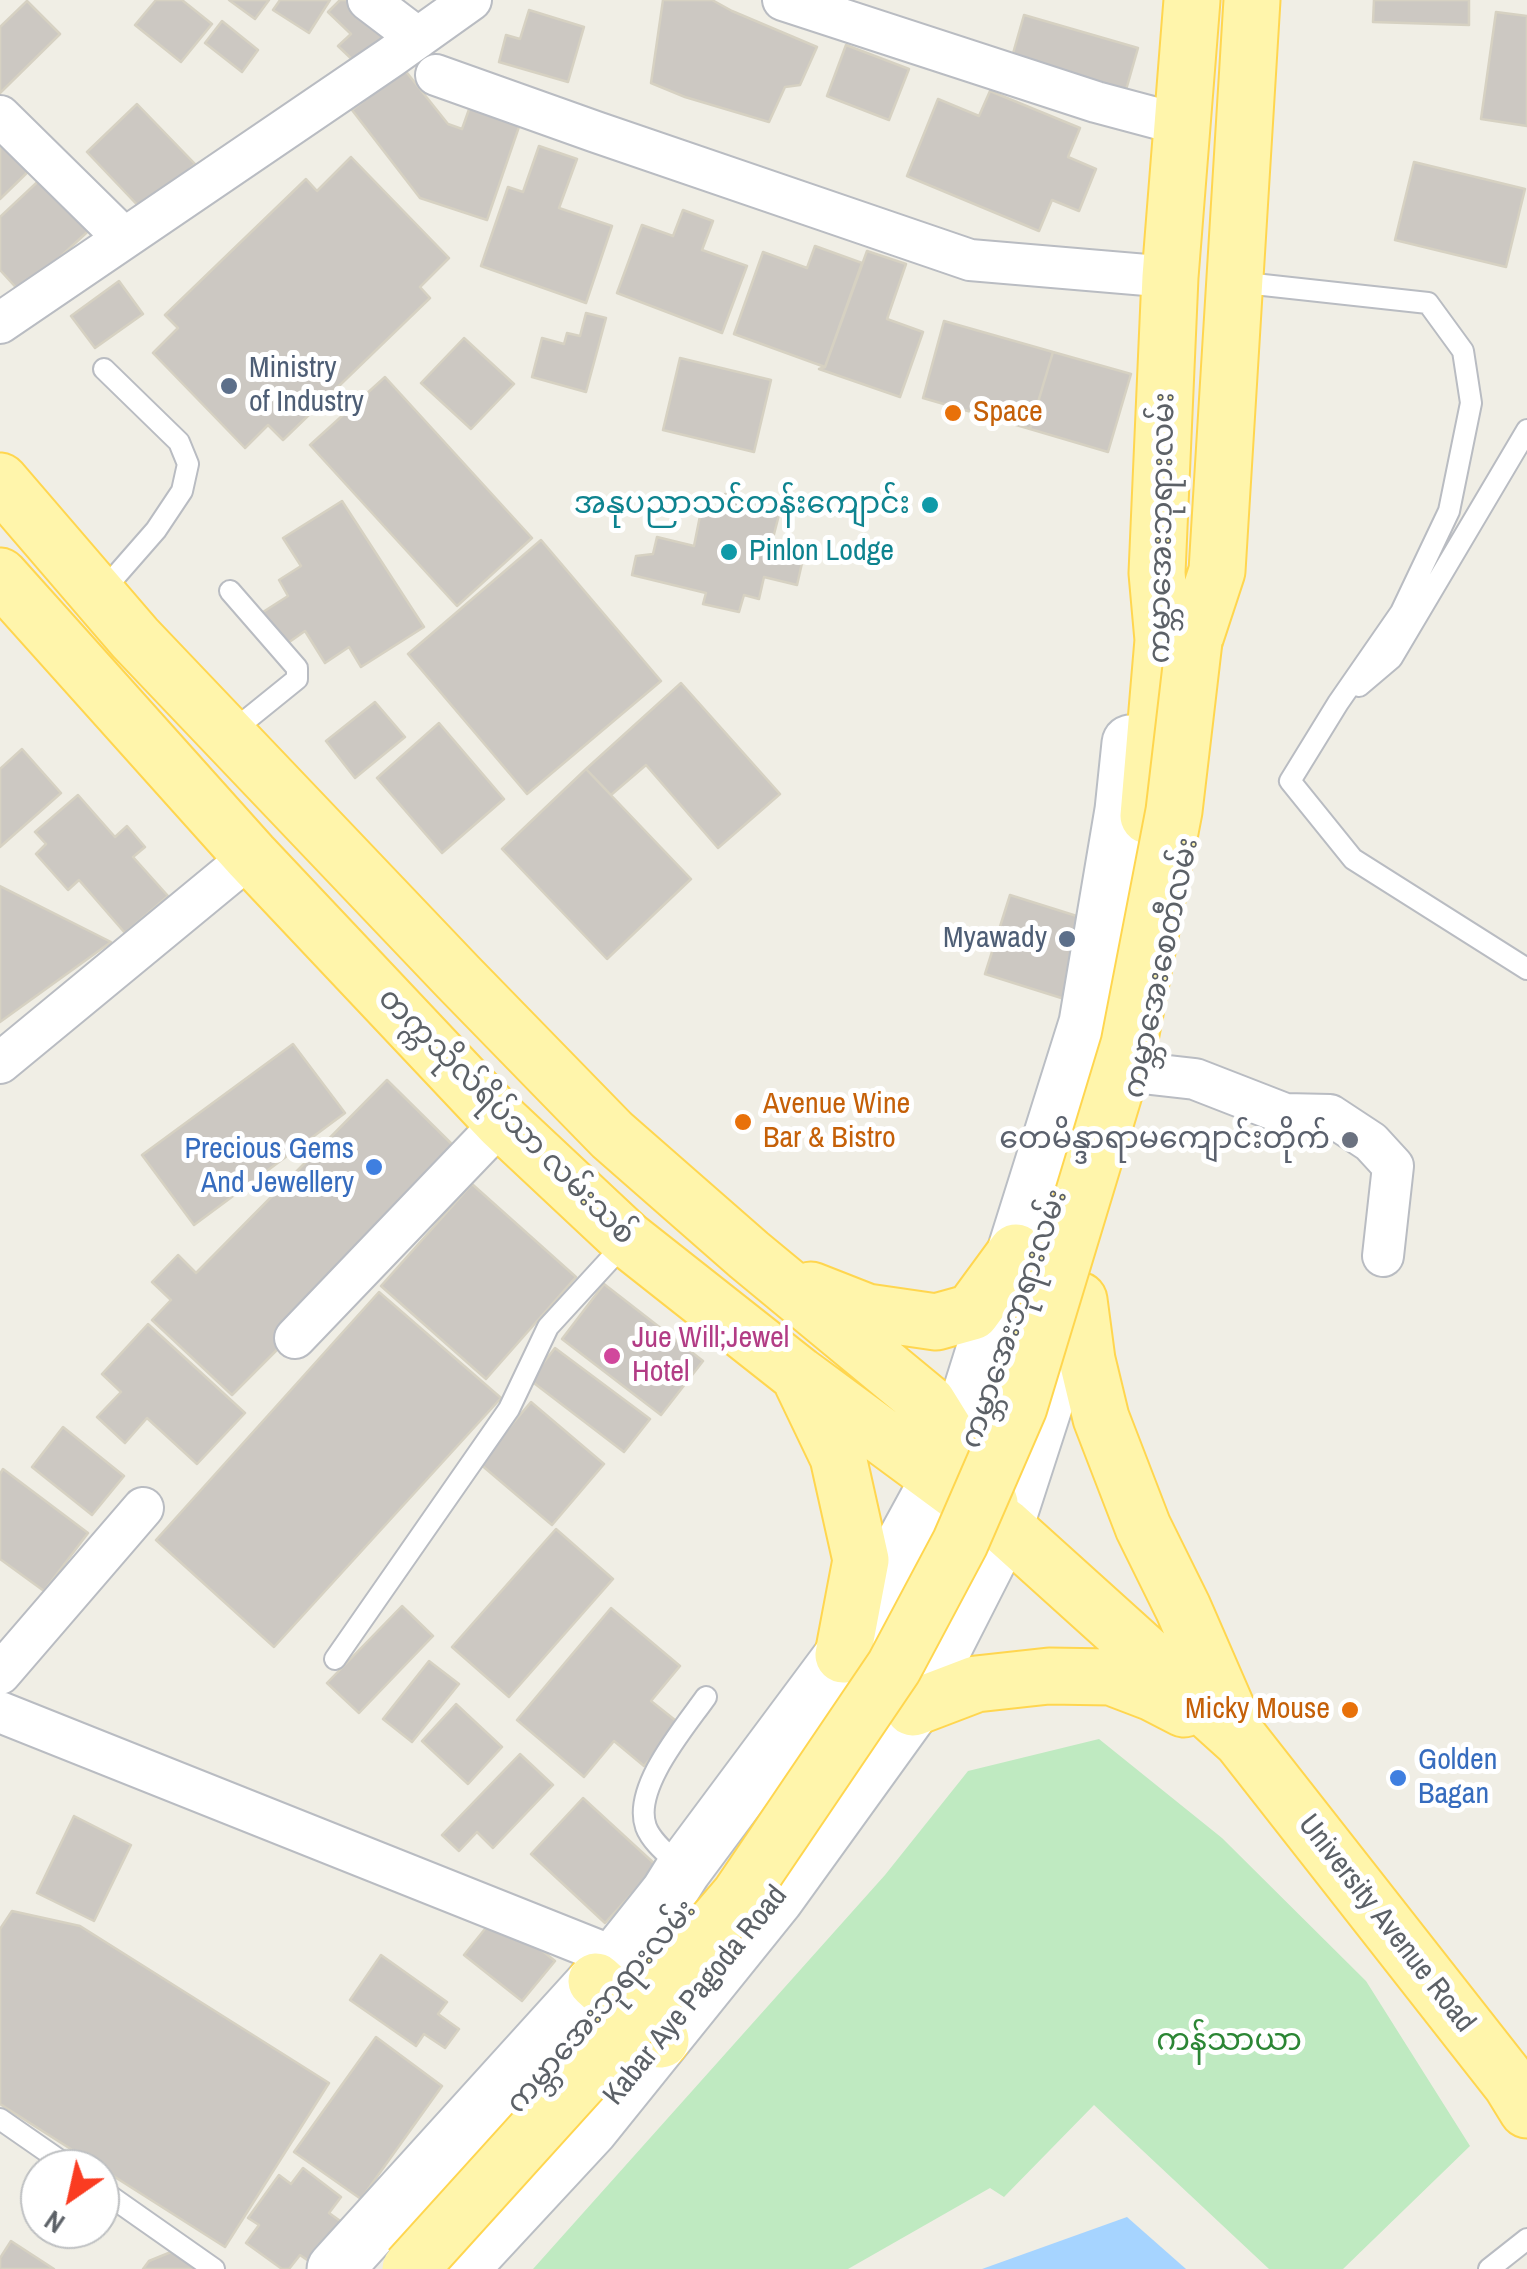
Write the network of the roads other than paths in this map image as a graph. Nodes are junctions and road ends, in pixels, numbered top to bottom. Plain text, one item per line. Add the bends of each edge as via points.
1 (368, 0) edge
2 (471, 0) edge
3 (783, 0) edge
4 (1192, 0) edge
5 (1252, 0) edge
6 (418, 38) junction
7 (436, 75) dead end
8 (0, 116) edge
9 (1182, 125) junction
10 (123, 238) junction
11 (1170, 277) junction
12 (1234, 282) junction
13 (0, 322) edge
14 (104, 370) dead end
15 (1527, 430) edge
16 (0, 481) edge
17 (1217, 571) junction
18 (1157, 573) junction
19 (0, 576) edge
20 (230, 590) dead end
21 (99, 596) junction
22 (1179, 641) junction
23 (1338, 703) junction
24 (228, 736) junction
25 (300, 810) junction
26 (251, 856) junction
27 (1527, 968) edge
28 (1076, 1059) junction
29 (0, 1064) edge
30 (1142, 1075) junction
31 (502, 1122) junction
32 (628, 1240) junction
33 (1016, 1252) junction
34 (1383, 1256) dead end
35 (777, 1276) junction
36 (1079, 1300) junction
37 (295, 1338) dead end
38 (799, 1375) junction
39 (947, 1463) junction
40 (143, 1508) dead end
41 (1005, 1527) junction
42 (843, 1655) junction
43 (336, 1658) dead end
44 (0, 1674) edge
45 (706, 1697) dead end
46 (913, 1708) junction
47 (0, 1712) edge
48 (1240, 1740) junction
49 (683, 1870) junction
50 (607, 1970) junction
51 (661, 2040) junction
52 (1522, 2088) edge
53 (0, 2118) edge
54 (44, 2149) edge
55 (120, 2203) edge
56 (1527, 2239) edge
57 (214, 2269) edge
58 (335, 2269) edge
59 (371, 2269) edge
60 (410, 2269) edge
61 (460, 2269) edge
62 (1489, 2269) edge

1 - 6 street
2 - 6 street
3 - 9 street
4 - 9 main road, ကမ္ဘာအေးဘုရားလမ်း
5 - 12 main road, ကမ္ဘာအေးဘုရားလမ်း
6 - 10 street
7 - 11 street via 970,260
8 - 10 street
9 - 11 main road, ကမ္ဘာအေးဘုရားလမ်း
10 - 13 street
11 - 18 main road, ကမ္ဘာအေးဘုရားလမ်း
12 - 17 main road, ကမ္ဘာအေးဘုရားလမ်း
12 - 23 lane via 1428,302 1463,351 1471,404 1449,511 1401,612
14 - 21 lane via 179,442 188,464 182,491 156,530
15 - 23 lane via 1392,658
16 - 21 main road
17 - 22 main road, ကမ္ဘာအေးဘုရားလမ်း
17 - 30 main road, ကမ္ဘာအေးစေတီလမ်း via 1205,763
18 - 22 main road, ကမ္ဘာအေးဘုရားလမ်း
18 - 28 main road, ကမ္ဘာအေးစေတီလမ်း via 1123,810
19 - 26 main road, တက္ကသိုလ်ရိပ်သာ လမ်းသစ်
20 - 24 lane via 297,668 297,679
21 - 24 main road
22 - 59 main road, ကမ္ဘာအေးဘုရားလမ်း via 1106,1046 995,1397 936,1530 870,1651 718,1876
22 - 60 main road, ကမ္ဘာအေးဘုရားလမ်း, bridge via 1174,811 1129,1044 1019,1407 960,1544 894,1667 739,1896
23 - 27 lane via 1290,781 1353,860
24 - 25 main road
25 - 26 main road
25 - 35 main road via 612,1135
26 - 29 street
26 - 31 main road, တက္ကသိုလ်ရိပ်သာ လမ်းသစ်
28 - 30 main road via 1107,1081
28 - 33 main road, ကမ္ဘာအေးစေတီလမ်း
30 - 34 street via 1195,1080 1285,1114 1330,1115 1371,1142 1393,1166
30 - 36 main road, ကမ္ဘာအေးစေတီလမ်း
31 - 32 main road, တက္ကသိုလ်ရိပ်သာ လမ်းသစ်
31 - 37 street
32 - 38 main road, တက္ကသိုလ်ရိပ်သာ လမ်းသစ်
32 - 43 lane via 548,1327 510,1408
33 - 35 main road via 972,1312 936,1322 867,1312
33 - 39 main road, ကမ္ဘာအေးစေတီလမ်း
35 - 39 main road via 928,1404
36 - 41 main road, ကမ္ဘာအေးစေတီလမ်း
36 - 48 main road via 1101,1418
38 - 39 main road, တက္ကသိုလ်ရိပ်သာ လမ်းသစ်
38 - 42 main road via 838,1457 861,1560
39 - 41 main road, တက္ကသိုလ်ရိပ်သာ လမ်းသစ်
39 - 42 main road, ကမ္ဘာအေးစေတီလမ်း
40 - 44 street
41 - 46 main road
41 - 48 main road, တက္ကသိုလ်ရိပ်သာ လမ်းသစ်
42 - 49 main road, ကမ္ဘာအေးဘုရားလမ်း
45 - 49 lane via 658,1767 643,1804 646,1828
46 - 48 main road via 976,1684 1111,1678
46 - 51 main road, Kabar Aye Pagoda Road via 776,1898
47 - 50 street
48 - 52 main road, University Avenue Road
49 - 50 main road, ကမ္ဘာအေးဘုရားလမ်း
50 - 51 main road
50 - 58 main road, ကမ္ဘာအေးဘုရားလမ်း
51 - 61 main road, Kabar Aye Pagoda Road via 590,2129
53 - 54 lane
55 - 57 lane
56 - 62 lane

